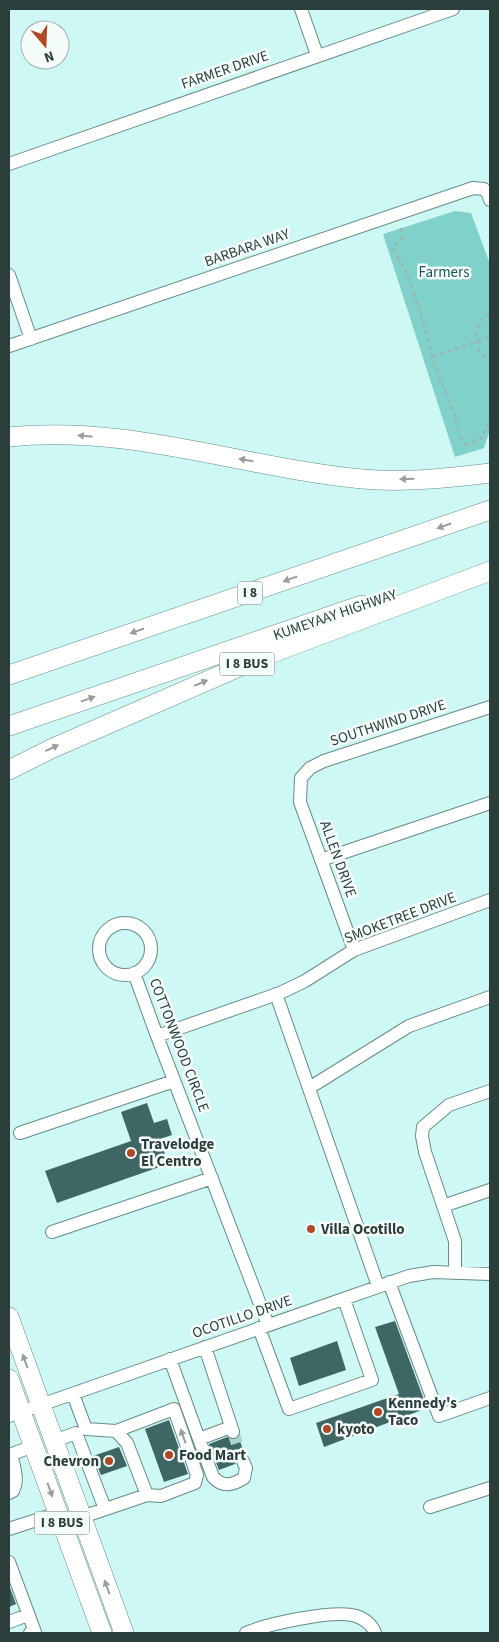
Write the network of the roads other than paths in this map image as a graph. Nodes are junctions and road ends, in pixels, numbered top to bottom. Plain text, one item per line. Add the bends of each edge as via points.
1 (301, 9) edge
2 (454, 9) edge
3 (317, 55) junction
4 (9, 164) edge
5 (490, 200) edge
6 (9, 275) edge
7 (31, 339) junction
8 (9, 346) edge
9 (9, 437) edge
10 (490, 473) edge
11 (490, 510) edge
12 (490, 562) edge
13 (490, 571) edge
14 (9, 675) edge
15 (490, 707) edge
16 (9, 726) edge
17 (9, 770) edge
18 (300, 778) joint
19 (490, 803) edge
20 (321, 860) junction
21 (490, 900) edge
22 (354, 950) junction
23 (134, 973) junction
24 (276, 994) junction
25 (490, 997) edge
26 (157, 1036) junction
27 (174, 1080) junction
28 (309, 1088) junction
29 (490, 1091) edge
30 (20, 1133) dead end
31 (212, 1178) junction
32 (490, 1190) edge
33 (443, 1206) junction
34 (52, 1232) dead end
35 (455, 1272) junction
36 (490, 1274) edge
37 (384, 1284) junction
38 (344, 1299) junction
39 (9, 1317) edge
40 (264, 1326) junction
41 (205, 1346) junction
42 (170, 1359) junction
43 (9, 1379) edge
44 (72, 1394) junction
45 (490, 1398) edge
46 (40, 1405) junction
47 (15, 1414) edge
48 (81, 1431) junction
49 (116, 1431) junction
50 (199, 1439) junction
51 (54, 1441) junction
52 (34, 1446) junction
53 (10, 1455) edge
54 (243, 1461) tunnel mouth
55 (490, 1488) edge
56 (9, 1493) edge
57 (147, 1495) junction
58 (430, 1507) dead end
59 (105, 1509) junction
60 (58, 1513) junction
61 (82, 1517) junction
62 (9, 1529) edge
63 (9, 1562) edge
64 (28, 1615) junction
65 (9, 1622) edge
66 (30, 1633) edge
67 (102, 1633) edge
68 (124, 1633) edge
69 (246, 1633) edge
70 (375, 1633) edge

1 - 3 street
2 - 3 street, FARMER DRIVE
3 - 4 street, FARMER DRIVE
5 - 7 street, BARBARA WAY via 484,189 473,188
6 - 7 street
7 - 8 street, BARBARA WAY
10 -> 9 highway via 363,479 108,438 34,434
11 -> 14 highway, I 8
16 -> 12 highway, KUMEYAAY HIGHWAY
17 -> 13 highway, I 8 BUS via 262,657
15 - 18 street, SOUTHWIND DRIVE via 324,761
18 - 20 street, ALLEN DRIVE via 300,802
19 - 20 street
20 - 22 street, ALLEN DRIVE
21 - 22 street, SMOKETREE DRIVE
22 - 24 street, SMOKETREE DRIVE via 305,981
23 - 23 street, COTTONWOOD CIRCLE via 150,959 151,944 143,929 136,924 117,923 104,933 100,941 101,959 117,974
23 - 26 street, COTTONWOOD CIRCLE
24 - 26 street, SMOKETREE DRIVE
24 - 28 street
25 - 28 street via 409,1026
26 - 27 street, COTTONWOOD CIRCLE
27 - 30 street
27 - 31 street, COTTONWOOD CIRCLE
28 - 37 street
29 - 33 street via 448,1105 423,1127 425,1152
31 - 34 street
31 - 40 street, COTTONWOOD CIRCLE
32 - 33 street
33 - 35 street via 455,1240
35 - 36 street, OCOTILLO DRIVE
35 - 37 street, OCOTILLO DRIVE via 409,1276
37 - 38 street, OCOTILLO DRIVE
37 - 45 street via 439,1416
38 - 40 street, OCOTILLO DRIVE
38 - 40 street, COTTONWOOD CIRCLE via 372,1380 289,1409
46 -> 39 highway, I 8 BUS
40 - 41 street, OCOTILLO DRIVE
41 - 42 street, OCOTILLO DRIVE
41 - 50 street via 232,1429
42 - 44 street, OCOTILLO DRIVE
42 - 50 street
43 - 47 highway, I 8 BUS
44 - 46 street, OCOTILLO DRIVE
44 - 48 street
46 - 47 street, OCOTILLO DRIVE
46 - 51 highway, I 8 BUS
47 - 52 highway, I 8 BUS
48 - 49 street
48 - 51 street
48 - 59 street
49 - 57 street via 127,1444
57 -> 49 street via 161,1496 195,1484 197,1475 174,1409
50 - 54 street via 213,1477 218,1482 228,1485 244,1478 246,1468
51 - 61 highway, I 8 BUS
52 - 53 street
52 -> 60 highway, I 8 BUS
53 - 56 street via 17,1477 13,1491
55 - 58 street
57 - 59 street
59 - 61 street
60 - 62 street
60 - 67 highway, I 8 BUS
68 -> 61 highway, I 8 BUS
63 - 64 street
64 - 65 street
64 - 66 street via 34,1632
69 - 70 street via 303,1618 336,1614 356,1616 372,1626

